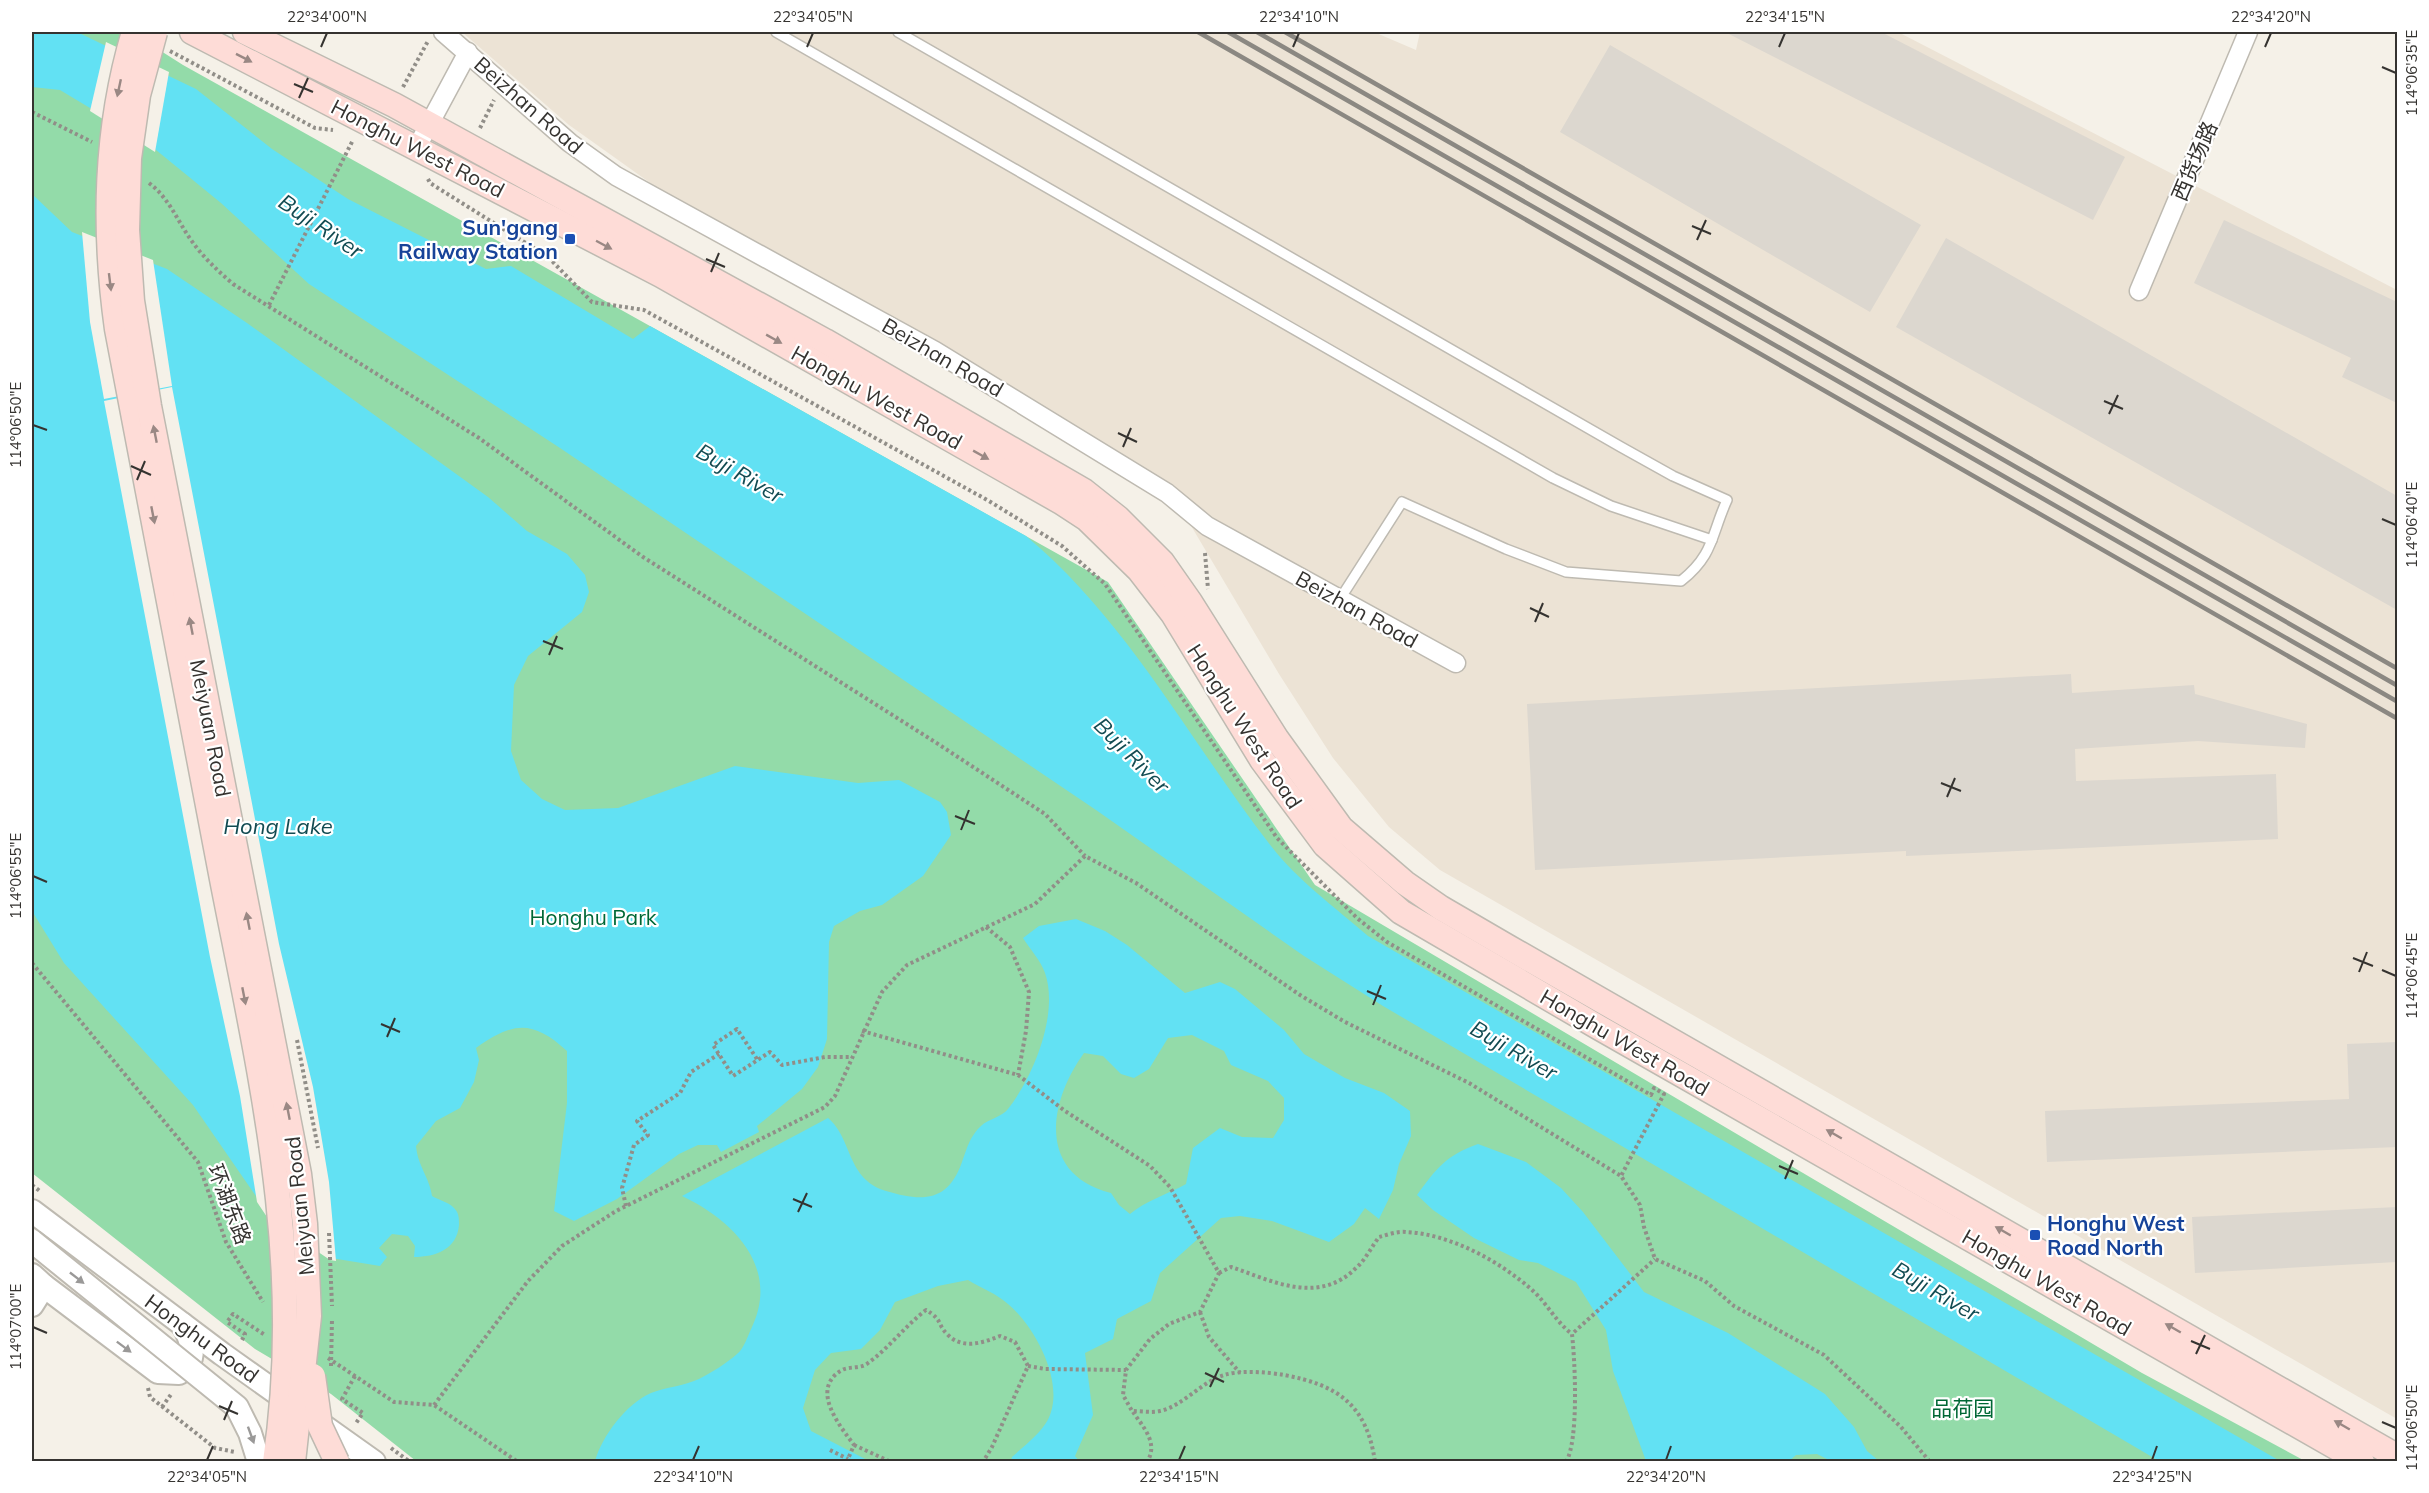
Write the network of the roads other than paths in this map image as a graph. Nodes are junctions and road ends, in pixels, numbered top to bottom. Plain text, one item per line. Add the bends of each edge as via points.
1 (134, 32) edge
2 (192, 32) edge
3 (245, 32) edge
4 (776, 32) edge
5 (898, 32) edge
6 (2248, 32) edge
7 (436, 35) edge
8 (158, 39) edge
9 (468, 52) junction
10 (429, 125) junction
11 (417, 147) junction
12 (2139, 291) dead end
13 (1712, 540) junction
14 (1340, 599) junction
15 (1456, 663) dead end
16 (32, 1211) edge
17 (32, 1241) edge
18 (38, 1281) edge
19 (32, 1305) edge
20 (309, 1316) junction
21 (181, 1323) junction
22 (382, 1454) edge
23 (2396, 1455) edge
24 (252, 1459) edge
25 (275, 1461) edge
26 (293, 1461) edge
27 (337, 1461) edge
28 (2362, 1461) edge

1 -> 25 main road, Meiyuan Road, bridge via 117,93 109,166 109,276 276,1176 286,1272 287,1351
2 -> 11 main road, Honghu West Road
3 - 10 main road, Honghu West Road
4 - 13 lane via 1553,478 1611,506
5 - 13 lane via 1610,441 1727,501
6 - 12 street, 西货场路
7 - 9 street, Beizhan Road
20 -> 8 main road, Meiyuan Road, bridge via 299,1174 160,464 132,301 127,230 129,158 138,94
9 - 10 street
9 - 14 street, Beizhan Road via 570,143 616,176 935,351 1167,493 1207,526
10 - 11 street
23 -> 10 main road, Honghu West Road via 1441,908 1376,861 1341,828 1276,738 1167,570 1102,504 1040,463 825,341
11 -> 28 main road, Honghu West Road via 671,280 1020,477 1087,519 1139,570 1173,614 1262,760 1325,845 1401,912
13 - 14 lane via 1698,567 1681,581 1566,572 1402,502
14 - 15 street, Beizhan Road
16 - 21 street, Honghu Road
17 -> 24 street, bridge via 237,1407 250,1433
18 - 19 street
18 -> 21 street via 158,1372 178,1373 190,1362 192,1345
20 - 26 main road, Meiyuan Road, bridge
20 - 27 main road, bridge via 317,1410 323,1436
21 - 22 street, Honghu Road

